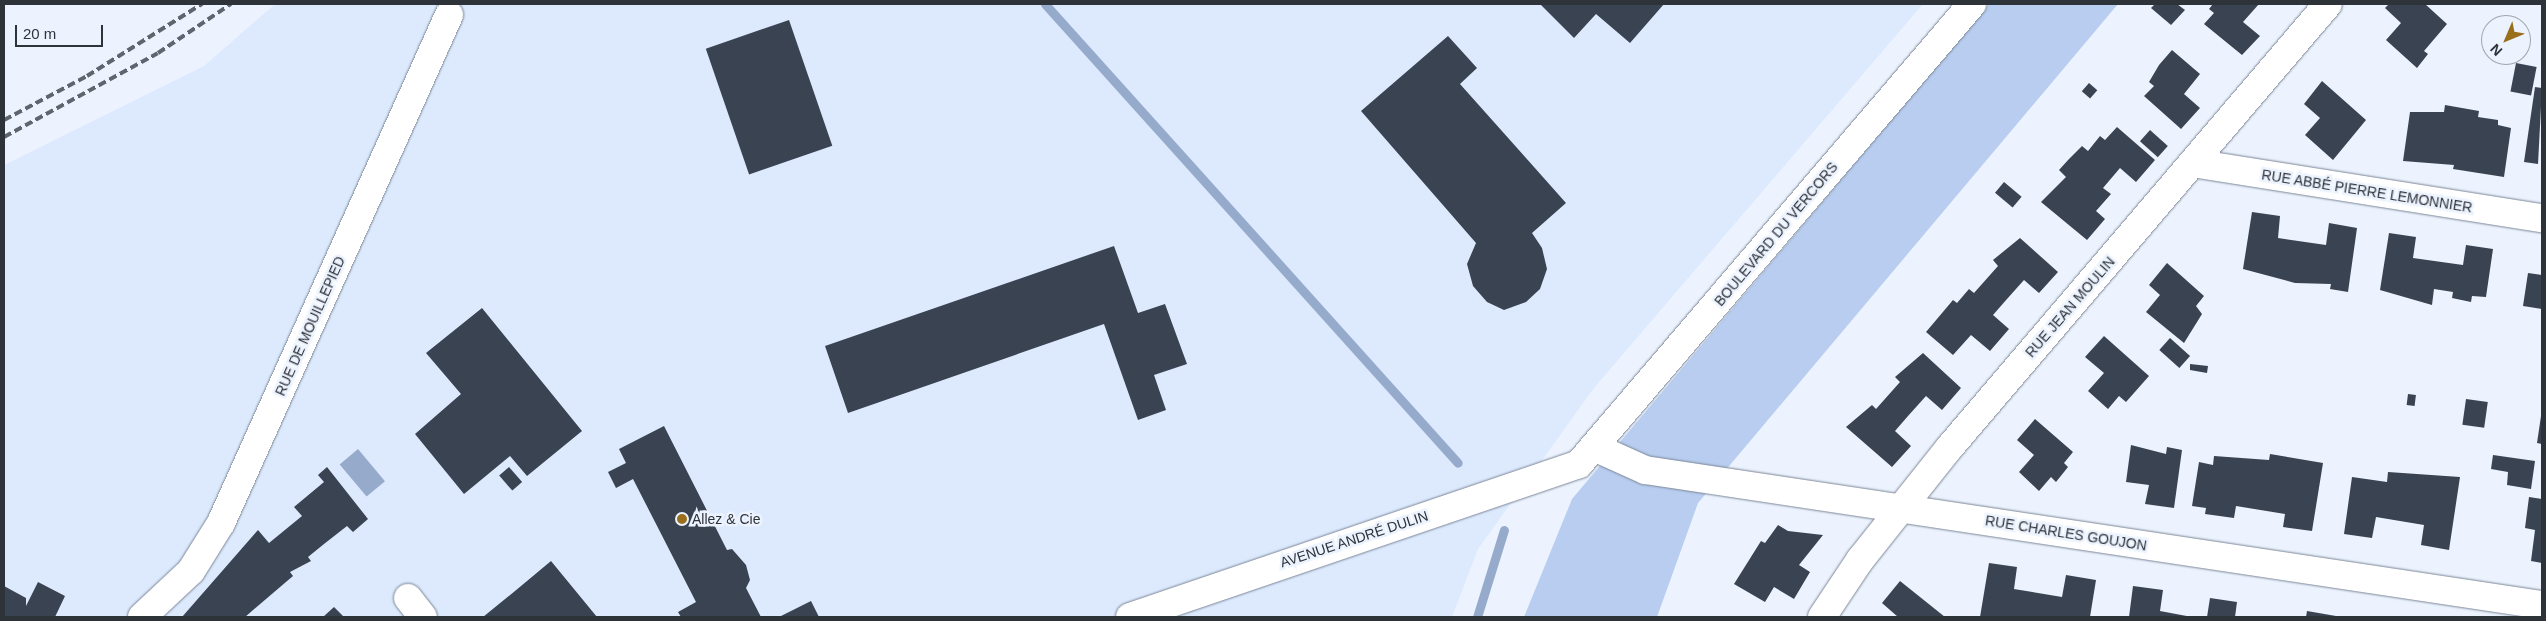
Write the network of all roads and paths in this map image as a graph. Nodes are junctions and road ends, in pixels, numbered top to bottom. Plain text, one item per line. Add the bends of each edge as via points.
1 (1972, 4) edge
2 (2328, 4) edge
3 (449, 15) dead end
4 (2193, 163) junction
5 (2542, 218) edge
6 (1587, 456) junction
7 (1901, 508) junction
8 (2542, 605) edge
9 (142, 617) edge
10 (1130, 617) edge
11 (1822, 617) edge

1 - 6 street, BOULEVARD DU VERCORS
2 - 4 street, RUE JEAN MOULIN
3 - 9 street, RUE DE MOUILLEPIED via 221,523 191,571
4 - 5 street, RUE ABBÉ PIERRE LEMONNIER
4 - 7 street, RUE JEAN MOULIN
6 - 7 street, RUE CHARLES GOUJON via 1645,470
6 - 10 street, AVENUE ANDRÉ DULIN via 1494,492
7 - 8 street, RUE CHARLES GOUJON
7 - 11 street, RUE JEAN MOULIN

